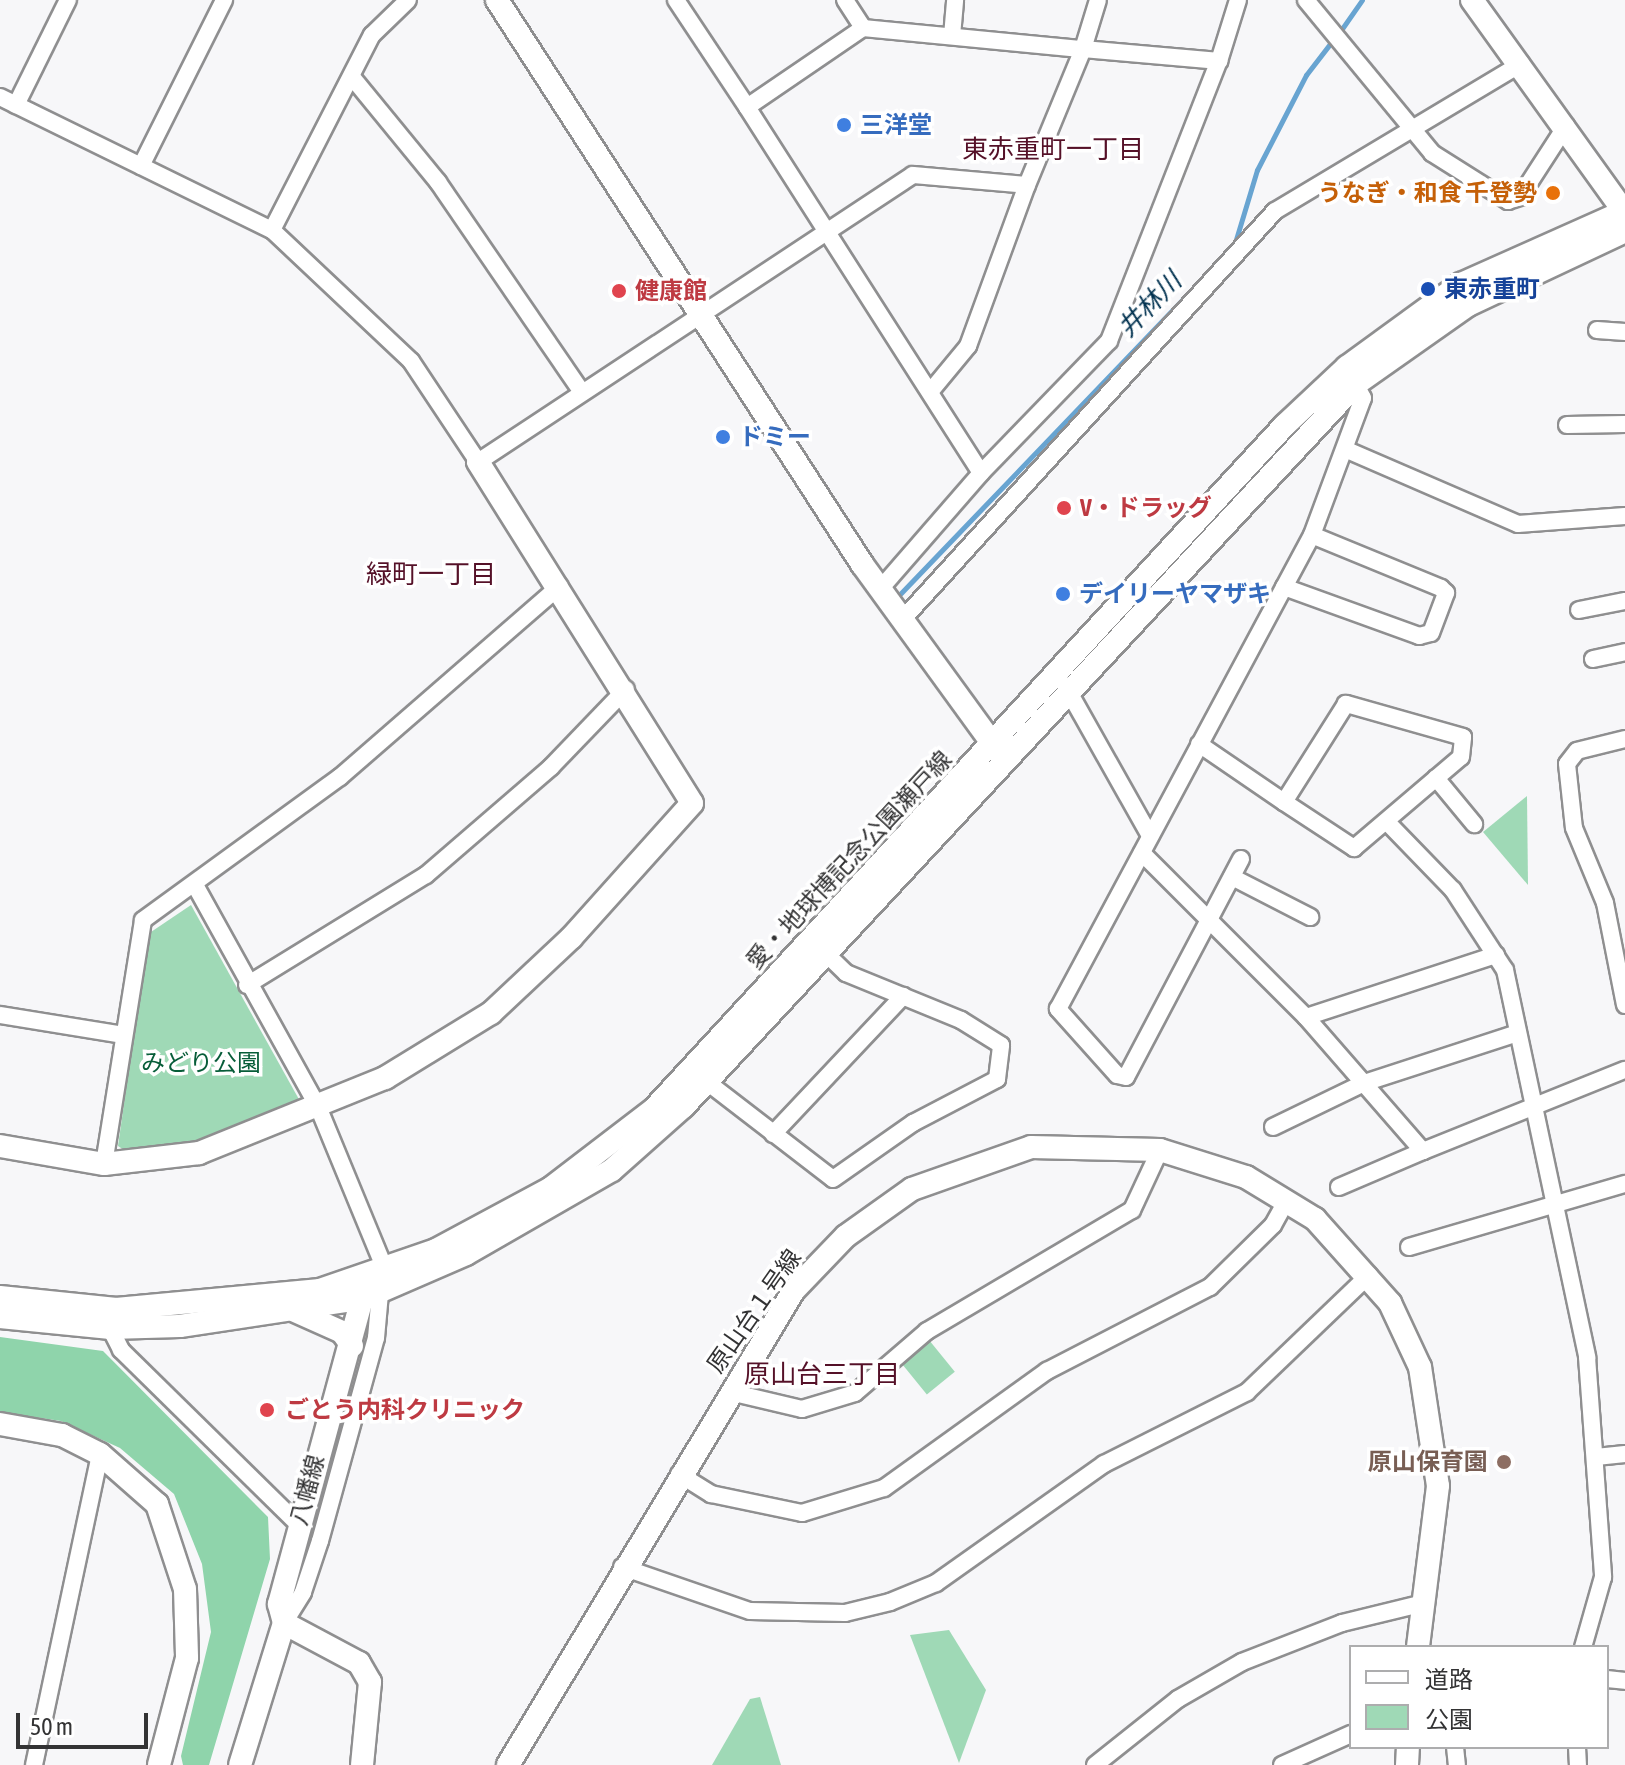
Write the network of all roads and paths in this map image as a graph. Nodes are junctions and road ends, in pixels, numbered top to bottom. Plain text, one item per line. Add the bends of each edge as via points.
1 (68, 0) edge
2 (224, 0) edge
3 (408, 0) edge
4 (497, 0) edge
5 (676, 0) edge
6 (845, 0) edge
7 (955, 0) edge
8 (1098, 0) edge
9 (1238, 0) edge
10 (1306, 0) edge
11 (1472, 0) edge
12 (863, 28) junction
13 (952, 36) junction
14 (1083, 49) junction
15 (1219, 61) junction
16 (1521, 64) junction
17 (352, 77) junction
18 (0, 97) edge
19 (16, 105) junction
20 (747, 107) junction
21 (1566, 126) junction
22 (1411, 127) junction
23 (141, 166) junction
24 (1027, 185) junction
25 (1625, 212) edge
26 (272, 230) junction
27 (829, 231) junction
28 (1625, 231) edge
29 (701, 313) junction
30 (1597, 330) dead end
31 (1625, 332) edge
32 (1352, 376) junction
33 (582, 392) junction
34 (930, 392) junction
35 (1625, 424) edge
36 (1567, 425) dead end
37 (1347, 450) junction
38 (478, 462) junction
39 (981, 473) junction
40 (1625, 516) edge
41 (1312, 535) junction
42 (560, 586) junction
43 (1284, 587) junction
44 (881, 588) junction
45 (1625, 601) edge
46 (1579, 610) dead end
47 (903, 619) junction
48 (1625, 652) edge
49 (1593, 659) dead end
50 (1064, 681) junction
51 (626, 689) junction
52 (1625, 739) edge
53 (1199, 744) junction
54 (998, 752) junction
55 (1436, 778) junction
56 (1284, 802) junction
57 (1387, 822) junction
58 (1474, 824) dead end
59 (1150, 836) junction
60 (1142, 853) junction
61 (1241, 859) dead end
62 (1232, 877) junction
63 (195, 885) junction
64 (1310, 917) dead end
65 (1211, 919) junction
66 (825, 953) junction
67 (1496, 955) junction
68 (247, 985) junction
69 (903, 996) junction
70 (1625, 1005) edge
71 (0, 1015) edge
72 (1306, 1017) junction
73 (1518, 1033) junction
74 (123, 1035) junction
75 (1625, 1070) edge
76 (699, 1076) junction
77 (1364, 1083) junction
78 (319, 1109) junction
79 (1533, 1109) junction
80 (1273, 1127) dead end
81 (773, 1134) junction
82 (0, 1146) edge
83 (1160, 1150) junction
84 (1423, 1151) junction
85 (104, 1164) junction
86 (1625, 1184) edge
87 (1339, 1187) dead end
88 (1287, 1200) junction
89 (1558, 1203) junction
90 (1409, 1247) dead end
91 (1369, 1275) junction
92 (376, 1281) junction
93 (0, 1297) edge
94 (295, 1311) junction
95 (0, 1317) edge
96 (110, 1328) junction
97 (352, 1346) junction
98 (730, 1392) junction
99 (0, 1424) edge
100 (100, 1454) junction
101 (1625, 1454) edge
102 (1596, 1457) junction
103 (679, 1474) junction
104 (301, 1527) junction
105 (622, 1567) junction
106 (1424, 1603) junction
107 (284, 1623) junction
108 (1418, 1645) edge
109 (1584, 1645) edge
110 (1349, 1735) edge
111 (34, 1765) edge
112 (159, 1765) edge
113 (240, 1765) edge
114 (362, 1765) edge
115 (508, 1765) edge
116 (1095, 1765) edge
117 (1282, 1765) edge

1 - 19 street
2 - 23 street
3 - 17 street via 383,19
4 - 29 street
5 - 20 street
6 - 12 street
7 - 13 street
8 - 14 street
9 - 15 street
10 - 22 street
11 - 16 street
12 - 13 street
12 - 20 street
13 - 14 street
14 - 15 street
14 - 24 street
15 - 39 street via 1109,341
16 - 21 street
16 - 22 street
17 - 26 street
17 - 33 street via 446,193
18 - 19 street
19 - 23 street
20 - 27 street
21 - 22 street via 1520,197 1508,201 1432,153
21 - 25 street
22 - 47 street via 1275,211
23 - 26 street
24 - 27 street via 913,175
24 - 34 street via 968,346
25 - 32 street, 愛・地球博記念公園瀬戸線 via 1461,284
26 - 38 street via 411,361
27 - 29 street
27 - 34 street
28 - 32 street, 愛・地球博記念公園瀬戸線 via 1468,305
29 - 33 street
29 - 44 street
30 - 31 street
32 - 37 street via 1363,398
32 - 50 street, 愛・地球博記念公園瀬戸線
33 - 38 street
34 - 39 street
35 - 36 street
37 - 40 street via 1518,524
37 - 41 street
38 - 42 street
39 - 44 street
41 - 43 street
41 - 43 street via 1441,588 1446,593 1431,633 1419,636
42 - 51 street
42 - 63 street via 340,777
43 - 53 street
44 - 47 street
45 - 46 street
47 - 54 street
48 - 49 street
50 - 54 street, 愛・地球博記念公園瀬戸線
50 - 59 street
51 - 68 street via 551,767 426,875
51 - 78 street via 692,803 571,938 491,1013
52 - 70 street via 1577,751 1567,764 1574,828 1605,903
53 - 56 street
53 - 59 street
54 - 66 street, 愛・地球博記念公園瀬戸線
54 - 76 street, 愛・地球博記念公園瀬戸線
55 - 56 street via 1461,757 1463,737 1456,731 1346,704
55 - 57 street
55 - 58 street
56 - 57 street via 1354,848
57 - 67 street via 1453,890
59 - 60 street
60 - 65 street
60 - 65 street via 1058,1009 1117,1075 1126,1077
61 - 62 street
62 - 64 street
62 - 65 street
63 - 68 street
63 - 74 street via 140,927
65 - 72 street
66 - 69 street via 846,973
66 - 76 street, 愛・地球博記念公園瀬戸線
67 - 72 street
67 - 73 street
68 - 78 street
69 - 81 street
69 - 81 street via 1001,1045 997,1079 913,1123 833,1179
71 - 74 street
72 - 77 street
73 - 77 street
73 - 79 street
74 - 85 street
75 - 79 street
76 - 81 street
76 - 92 street, 愛・地球博記念公園瀬戸線 via 612,1170
77 - 80 street
77 - 84 street
78 - 85 street via 199,1153
78 - 92 street
79 - 84 street
79 - 89 street
82 - 85 street
83 - 88 street, 原山台１号線 via 1224,1168
83 - 98 street via 1132,1210 927,1331 855,1393 802,1409
83 - 98 street, 原山台１号線 via 1031,1147 912,1189 819,1261
84 - 87 street
86 - 89 street
88 - 91 street, 原山台１号線
88 - 103 street via 1273,1225 1210,1287 1047,1371 884,1488 802,1513 723,1497
89 - 90 street
89 - 102 street via 1587,1357
91 - 105 street via 1247,1392 1104,1464 936,1583 890,1602 845,1613 750,1611
91 - 106 street, 原山台１号線 via 1404,1327 1432,1428 1438,1486
92 - 93 street, 愛・地球博記念公園瀬戸線 via 194,1307 116,1309
92 - 94 street, 愛・地球博記念公園瀬戸線
92 - 97 street, 八幡線
92 - 107 street, 八幡線 via 320,1541 303,1592
94 - 96 street, 愛・地球博記念公園瀬戸線
94 - 97 street via 342,1332
95 - 96 street, 愛・地球博記念公園瀬戸線
96 - 104 street via 121,1350
97 - 104 street, 八幡線
98 - 103 street, 原山台１号線
99 - 100 street via 62,1435
100 - 111 street
100 - 112 street via 157,1504 185,1589 187,1658
101 - 102 street
102 - 109 street via 1603,1577
103 - 105 street, 原山台１号線
104 - 107 street, 八幡線 via 279,1604
105 - 115 street, 原山台１号線
106 - 108 street, 原山台１号線
106 - 116 street via 1328,1628 1242,1662 1178,1699
107 - 113 street, 八幡線
107 - 114 street via 359,1663 370,1682
110 - 117 street

